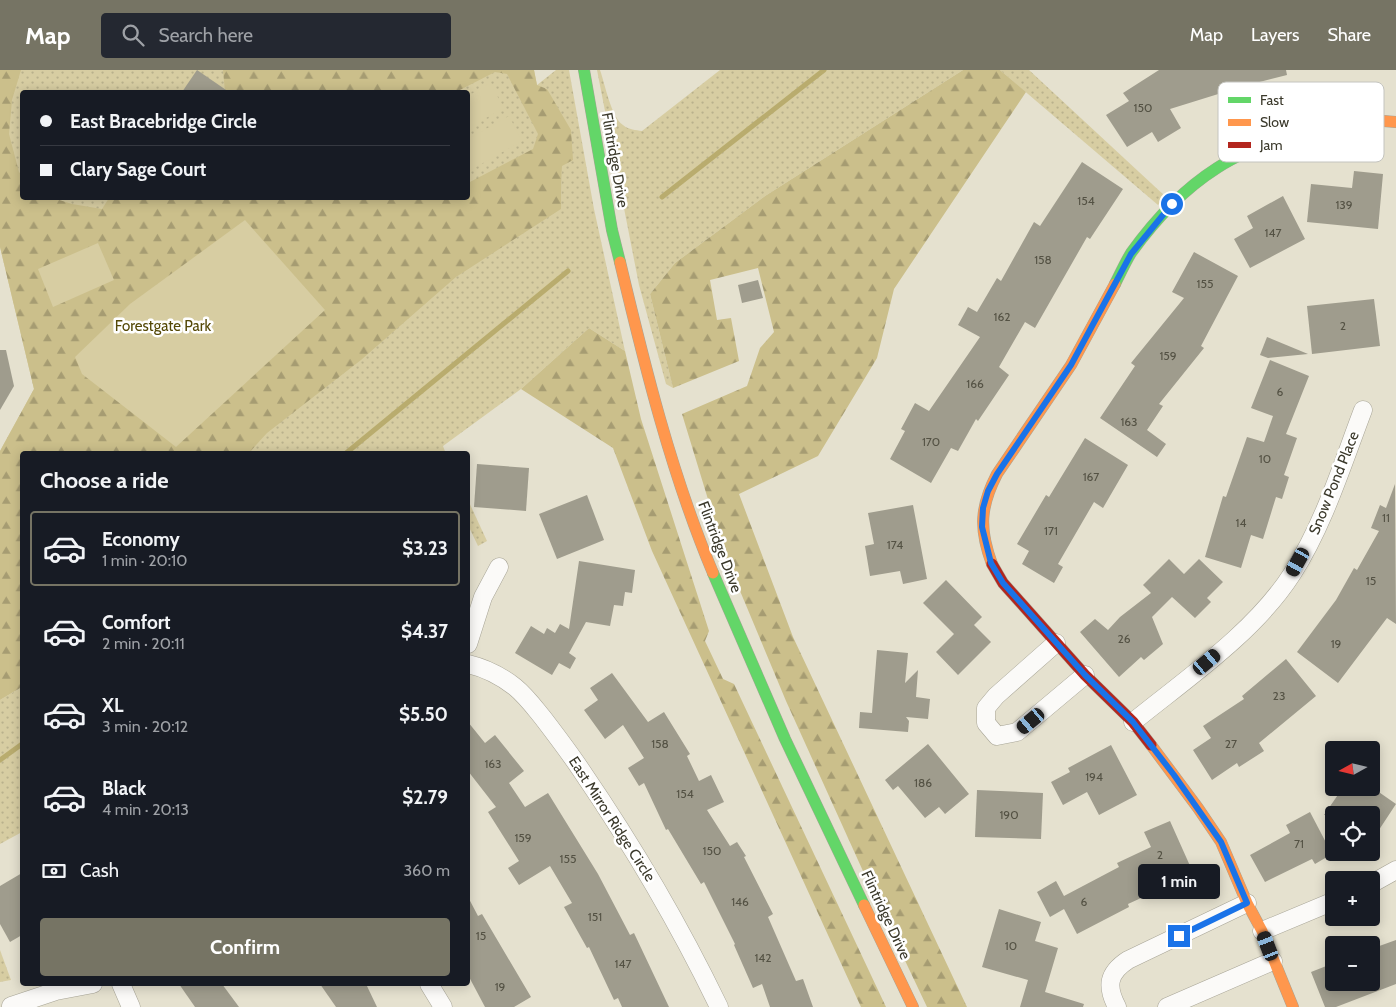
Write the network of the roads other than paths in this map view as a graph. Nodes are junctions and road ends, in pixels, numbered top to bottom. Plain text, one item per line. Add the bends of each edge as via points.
1 (584, 70) edge
2 (1227, 162) edge
3 (1363, 410) dead end
4 (499, 567) dead end
5 (470, 638) edge
6 (1056, 643) junction
7 (470, 665) edge
8 (1085, 675) junction
9 (1133, 722) junction
10 (1396, 870) edge
11 (1380, 879) edge
12 (1247, 903) junction
13 (1325, 905) edge
14 (1262, 931) junction
15 (1274, 961) junction
16 (82, 986) edge
17 (122, 986) edge
18 (430, 986) edge
19 (11, 1006) edge
20 (131, 1007) edge
21 (443, 1007) edge
22 (719, 1007) edge
23 (913, 1007) edge
24 (1117, 1007) edge
25 (1167, 1007) edge
26 (1292, 1007) edge

1 - 23 street, Flintridge Drive via 612,230 674,468 750,660
2 - 6 street via 1188,189 1131,254 1071,365 988,491 982,527 991,563 1003,583
3 - 9 street, Snow Pond Place via 1312,539 1286,582 1236,638
4 - 5 street via 483,597
6 - 8 street
6 - 8 street via 986,708 986,723 997,736 1017,732
7 - 22 street, East Mirror Ridge Circle via 488,670 516,687 570,754 652,879
8 - 9 street
9 - 12 street via 1221,842
10 - 11 street
12 - 14 street
12 - 24 street via 1118,967 1110,984
13 - 14 street
14 - 15 street
15 - 25 street
15 - 26 street
16 - 19 street
17 - 20 street
18 - 21 street

